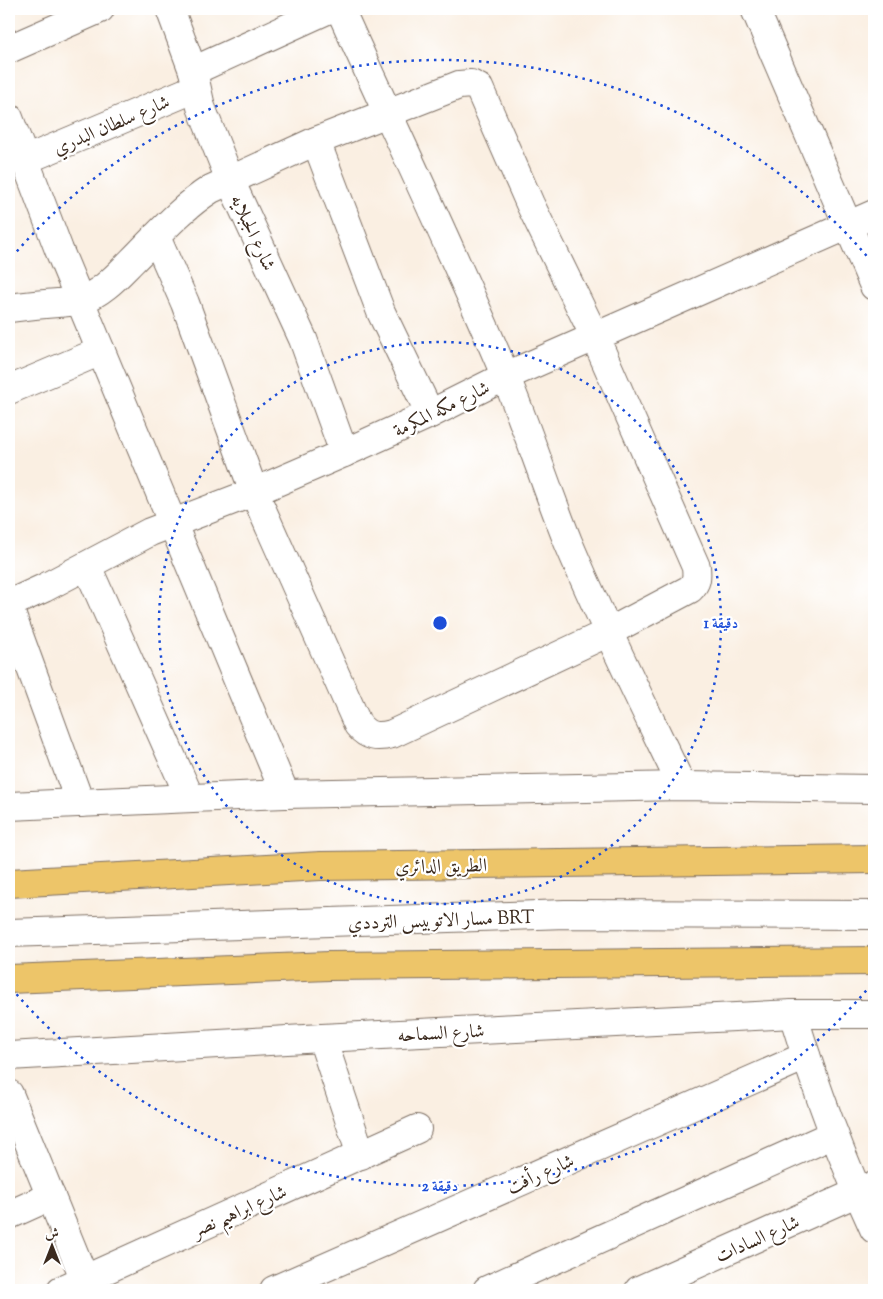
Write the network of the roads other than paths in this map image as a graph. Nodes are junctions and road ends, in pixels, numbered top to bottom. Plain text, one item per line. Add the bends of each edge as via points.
1 (100, 9) edge
2 (170, 9) edge
3 (329, 9) edge
4 (340, 9) edge
5 (755, 9) edge
6 (57, 18) edge
7 (9, 49) edge
8 (194, 79) junction
9 (386, 112) junction
10 (9, 118) edge
11 (316, 141) junction
12 (25, 160) junction
13 (230, 180) junction
14 (874, 214) edge
15 (849, 226) junction
16 (156, 237) junction
17 (874, 286) edge
18 (80, 300) junction
19 (9, 308) edge
20 (595, 338) junction
21 (101, 351) junction
22 (506, 376) junction
23 (9, 390) edge
24 (430, 414) junction
25 (344, 453) junction
26 (254, 492) junction
27 (172, 524) junction
28 (86, 566) junction
29 (9, 606) edge
30 (607, 633) junction
31 (682, 786) junction
32 (874, 789) edge
33 (285, 794) junction
34 (190, 798) junction
35 (80, 803) junction
36 (9, 806) edge
37 (874, 859) edge
38 (9, 883) edge
39 (874, 915) edge
40 (9, 933) edge
41 (874, 961) edge
42 (9, 979) edge
43 (793, 1014) junction
44 (874, 1014) edge
45 (322, 1038) junction
46 (9, 1056) edge
47 (806, 1056) junction
48 (12, 1110) edge
49 (417, 1129) dead end
50 (834, 1134) junction
51 (361, 1155) junction
52 (866, 1189) edge
53 (51, 1196) junction
54 (9, 1215) edge
55 (874, 1229) edge
56 (78, 1287) edge
57 (274, 1290) edge
58 (487, 1290) edge
59 (640, 1290) edge

1 - 6 street
2 - 8 street, شارع الجبلايه
3 - 8 street, شارع سلطان البدري
4 - 9 street
5 - 15 street
6 - 7 street
8 - 12 street, شارع سلطان البدري
8 - 13 street, شارع الجبلايه via 201,107
9 - 11 street
9 - 20 street via 460,85 471,84 479,88 530,204
9 - 22 street
10 - 12 street
11 - 13 street
11 - 24 street via 381,312
12 - 18 street
13 - 16 street via 195,200
13 - 25 street, شارع الجبلايه via 303,339
14 - 15 street, شارع مكه المكرمة
15 - 17 street
15 - 20 street, شارع مكه المكرمة
16 - 18 street via 107,286
16 - 26 street via 185,303
18 - 19 street
18 - 21 street
20 - 22 street, شارع مكه المكرمة
20 - 30 street via 696,567 697,576 690,589
21 - 23 street
21 - 27 street
22 - 24 street, شارع مكه المكرمة
22 - 30 street via 568,541
24 - 25 street, شارع مكه المكرمة
25 - 26 street, شارع مكه المكرمة
26 - 27 street, شارع مكه المكرمة
26 - 30 street via 358,725 373,737 392,734
27 - 28 street, شارع مكه المكرمة via 128,542
27 - 33 street
28 - 29 street, شارع مكه المكرمة
28 - 34 street
29 - 35 street
30 - 31 street
31 - 32 street
31 - 33 street
33 - 34 street
34 - 35 street
35 - 36 street
37 - 38 highway, الطريق الدائري via 321,866
39 - 40 street, مسار الاتوبيس الترددي BRT via 564,914
41 - 42 highway via 329,966
43 - 44 street, شارع السماحه
43 - 45 street, شارع السماحه
43 - 47 street
45 - 46 street, شارع السماحه
45 - 51 street
47 - 50 street
47 - 57 street, شارع رأفت
48 - 53 street
49 - 51 street, شارع ابراهيم نصر
50 - 52 street
50 - 58 street
51 - 56 street, شارع ابراهيم نصر
52 - 55 street
52 - 59 street, شارع السادات
53 - 54 street
53 - 56 street

